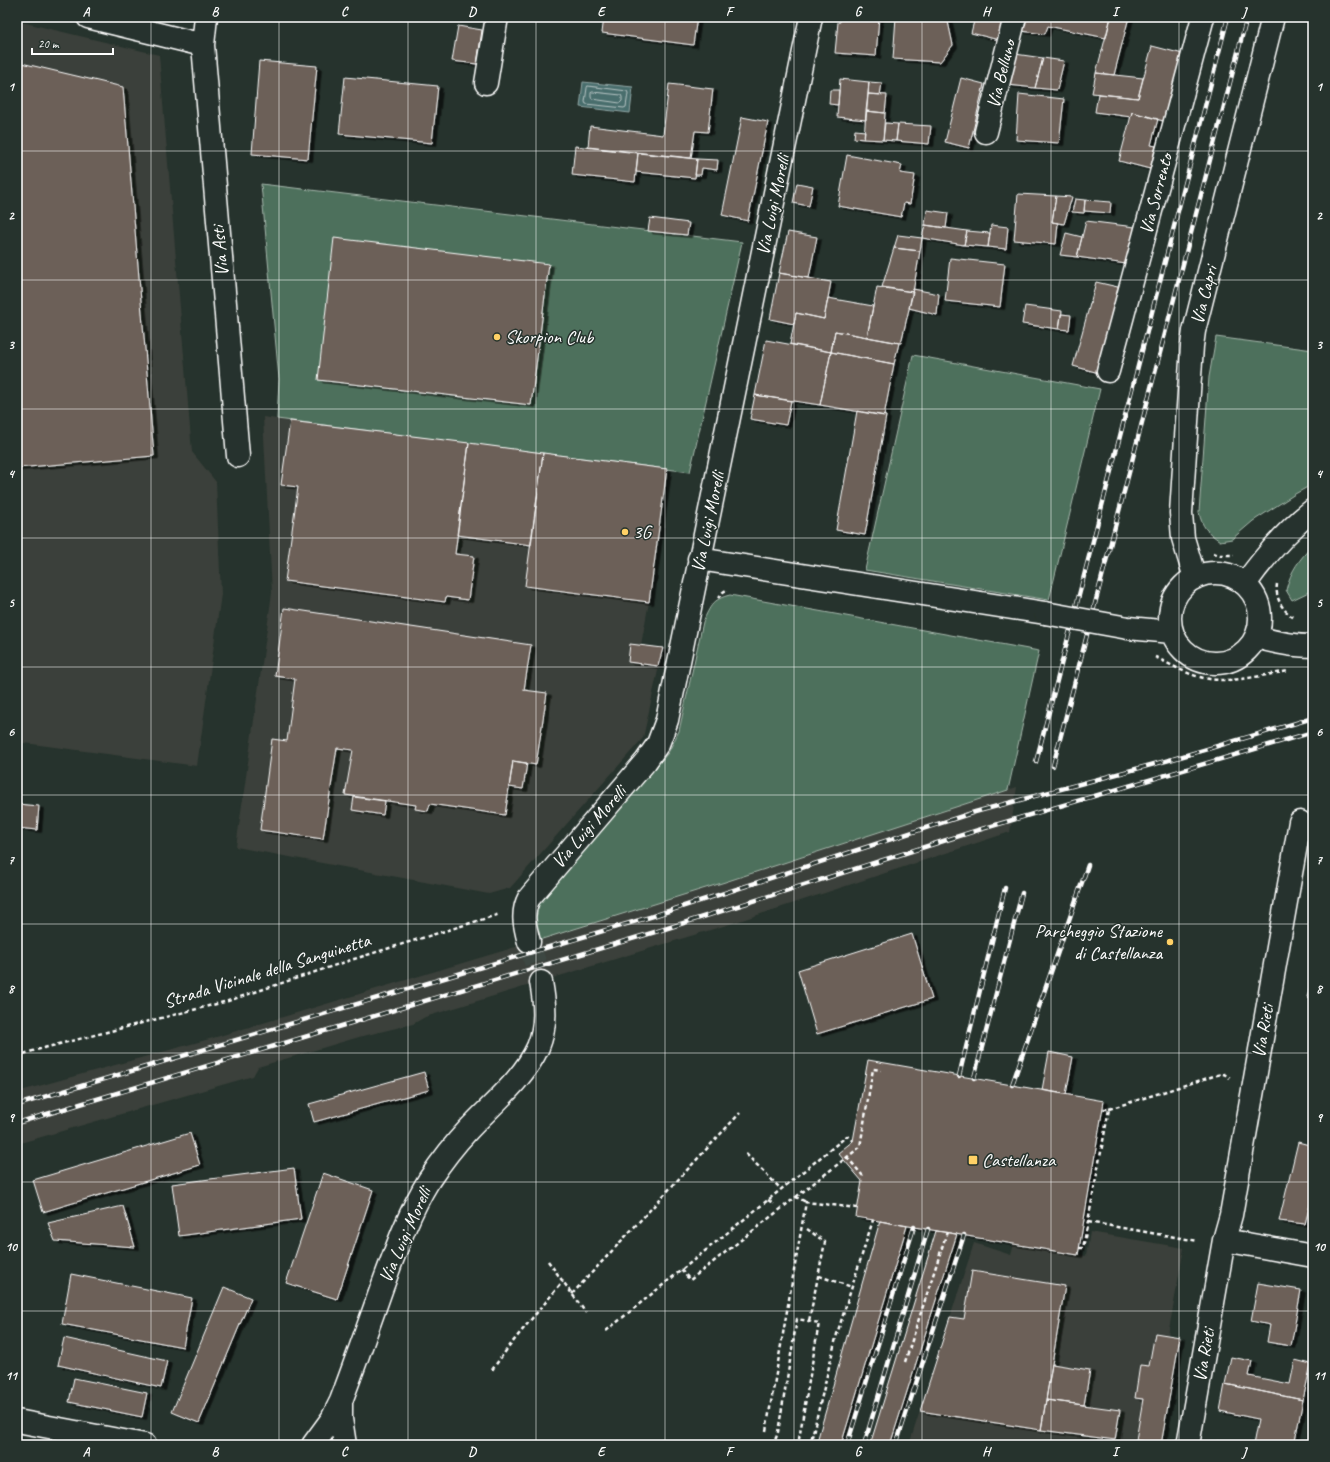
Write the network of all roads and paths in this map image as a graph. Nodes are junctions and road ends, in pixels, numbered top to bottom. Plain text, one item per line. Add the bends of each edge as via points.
1 (88, 17) edge
2 (206, 17) edge
3 (496, 17) edge
4 (811, 17) edge
5 (1015, 17) edge
6 (1203, 17) edge
7 (1274, 17) edge
8 (203, 45) junction
9 (486, 83) dead end
10 (986, 132) dead end
11 (1108, 371) dead end
12 (238, 456) dead end
13 (1313, 510) edge
14 (1209, 551) dead end
15 (1236, 554) dead end
16 (699, 559) junction
17 (1195, 578) junction
18 (1278, 581) dead end
19 (1245, 584) junction
20 (1296, 620) dead end
21 (1172, 632) junction
22 (1257, 637) junction
23 (1313, 646) edge
24 (1152, 655) dead end
25 (1290, 671) dead end
26 (1300, 822) dead end
27 (524, 916) junction
28 (529, 942) tunnel mouth
29 (541, 982) tunnel mouth
30 (17, 1056) edge
31 (881, 1070) dead end
32 (1232, 1083) dead end
33 (1102, 1109) dead end
34 (1109, 1109) junction
35 (740, 1113) dead end
36 (853, 1141) dead end
37 (746, 1154) dead end
38 (847, 1158) junction
39 (863, 1176) dead end
40 (782, 1189) junction
41 (796, 1197) junction
42 (768, 1200) junction
43 (806, 1202) junction
44 (774, 1204) dead end
45 (858, 1208) dead end
46 (873, 1220) dead end
47 (1088, 1222) junction
48 (807, 1229) dead end
49 (947, 1232) dead end
50 (1214, 1241) junction
51 (1079, 1248) dead end
52 (1313, 1256) edge
53 (548, 1261) dead end
54 (681, 1270) junction
55 (819, 1276) junction
56 (563, 1281) junction
57 (852, 1287) junction
58 (572, 1294) junction
59 (586, 1313) dead end
60 (809, 1321) junction
61 (606, 1331) dead end
62 (905, 1362) dead end
63 (492, 1370) dead end
64 (341, 1401) junction
65 (17, 1421) edge
66 (766, 1431) dead end
67 (144, 1445) edge
68 (313, 1445) edge
69 (345, 1445) edge
70 (771, 1445) edge
71 (798, 1445) edge
72 (810, 1445) edge
73 (1188, 1445) edge

1 - 8 street
2 - 8 street, Via Asti
3 - 9 street
4 - 16 street, Via Luigi Morelli
5 - 10 street, Via Belluno
6 - 11 street, Via Sorrento
7 - 17 street, Via Capri via 1192,346 1181,512 1183,538
8 - 12 street, Via Asti
13 - 19 street via 1271,549
14 - 15 path via 1229,556
16 - 21 street, bridge via 1128,628
16 - 27 street, Via Luigi Morelli via 670,709 658,744 534,891 526,904
17 - 19 street via 1221,572 1234,576
17 - 21 street via 1184,585 1176,595 1171,607
18 - 20 path via 1277,596 1281,605
19 - 22 street via 1255,595 1260,608
21 - 22 street via 1180,646 1191,656 1205,662 1220,663 1235,659 1248,649
22 - 23 street via 1296,646
24 - 25 path via 1189,673 1209,679 1227,680
26 - 50 street, Via Rieti via 1231,1215
27 - 28 street, Via Luigi Morelli
27 - 30 path, Strada Vicinale della Sanguinetta via 504,912 228,1001
29 - 64 street, Via Luigi Morelli via 545,1021 538,1046 525,1068 467,1130 443,1160 421,1194 400,1236
31 - 38 path via 873,1069 860,1147
32 - 34 path via 1229,1077 1220,1074
33 - 34 path
34 - 47 path
35 - 58 path
36 - 40 path via 847,1136
37 - 40 path
38 - 39 path
38 - 41 path
40 - 42 path
41 - 43 path
41 - 54 path via 690,1280
42 - 44 path
42 - 54 path
43 - 45 path
43 - 66 path
46 - 57 path
47 - 50 path
47 - 51 path via 1083,1248
48 - 55 path via 825,1242
49 - 62 path
50 - 52 street
50 - 73 street, Via Rieti
53 - 56 path
54 - 61 path
55 - 57 path
55 - 60 path
56 - 58 path
56 - 63 path via 508,1346
57 - 72 path via 837,1334
58 - 59 path
60 - 70 path via 797,1319 778,1432
60 - 71 path via 819,1323
64 - 68 street via 332,1419
64 - 69 street
65 - 67 street

